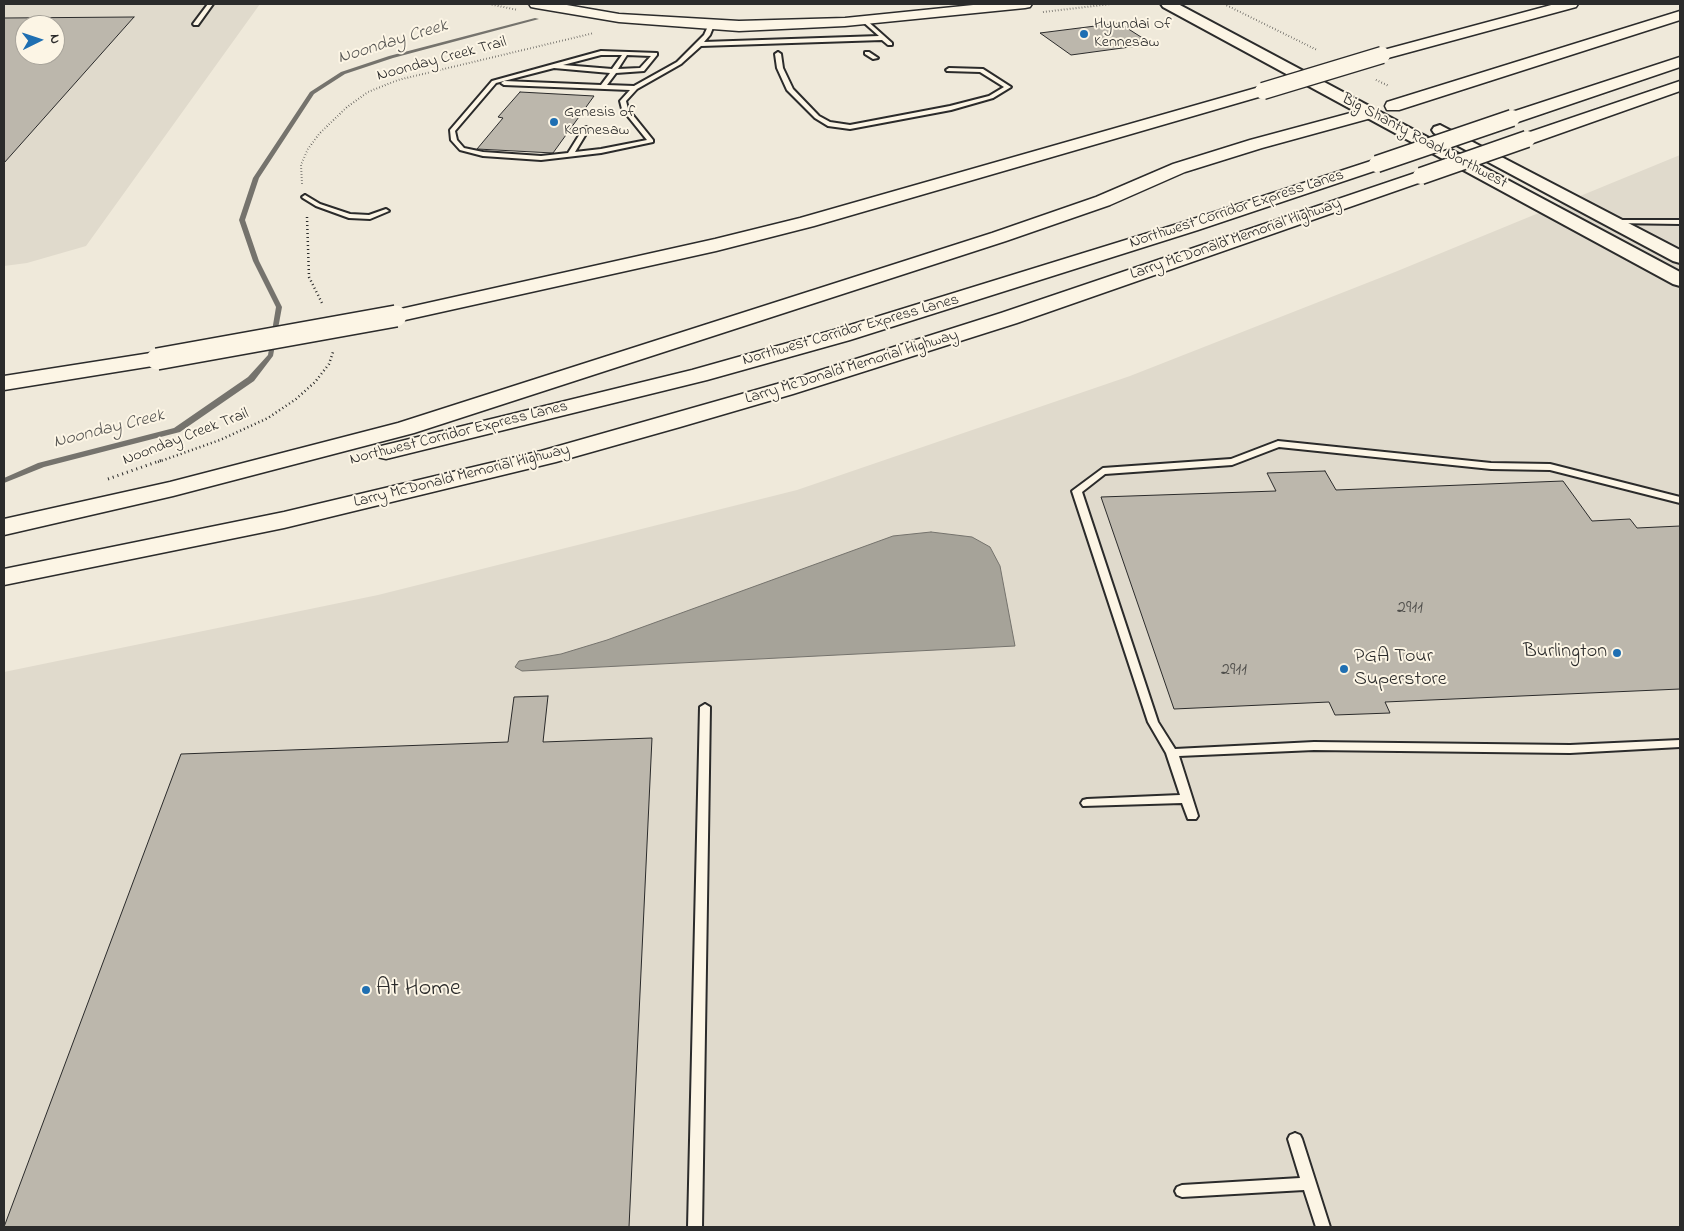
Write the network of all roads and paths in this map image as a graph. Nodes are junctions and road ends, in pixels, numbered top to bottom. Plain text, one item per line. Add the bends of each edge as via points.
1 (210, 4) edge
2 (536, 4) edge
3 (1025, 4) edge
4 (1168, 4) edge
5 (1571, 4) edge
6 (1680, 15) edge
7 (619, 18) junction
8 (864, 20) junction
9 (196, 24) dead end
10 (1680, 24) edge
11 (711, 25) junction
12 (882, 38) junction
13 (699, 44) junction
14 (890, 44) dead end
15 (626, 53) junction
16 (867, 53) dead end
17 (778, 54) dead end
18 (875, 58) dead end
19 (1311, 62) dead end
20 (1680, 62) edge
21 (554, 66) junction
22 (949, 70) dead end
23 (612, 71) junction
24 (1345, 80) dead end
25 (494, 82) junction
26 (1680, 86) edge
27 (603, 87) junction
28 (635, 88) junction
29 (1395, 112) junction
30 (586, 130) dead end
31 (571, 154) junction
32 (305, 197) junction
33 (386, 211) dead end
34 (1615, 222) junction
35 (1680, 222) edge
36 (1680, 256) edge
37 (1680, 280) edge
38 (326, 309) dead end
39 (334, 349) dead end
40 (4, 383) edge
41 (101, 482) dead end
42 (1680, 500) edge
43 (74, 519) junction
44 (4, 527) edge
45 (4, 537) edge
46 (4, 578) edge
47 (705, 707) dead end
48 (1680, 744) edge
49 (1172, 753) junction
50 (1187, 799) junction
51 (1087, 804) dead end
52 (1192, 816) dead end
53 (1295, 1139) dead end
54 (1309, 1184) junction
55 (1182, 1190) dead end
56 (695, 1227) edge
57 (1323, 1227) edge

1 - 9 lane
2 - 7 main road
3 - 8 main road
4 - 29 street, Big Shanty Road Northwest
5 - 40 main road, bridge via 806,222 396,316
6 - 29 main road
7 - 11 main road
7 - 32 path, Noonday Creek Trail via 588,35 398,80 368,92 336,117 308,149 301,165
8 - 11 main road via 788,25
8 - 12 lane
10 - 29 main road
11 - 13 lane
12 - 13 lane
12 - 14 lane
13 - 28 lane via 679,63
15 - 21 lane via 601,53
15 - 23 lane
15 - 23 lane via 655,54 642,70
16 - 18 lane
17 - 22 lane via 780,68 790,90 828,124 850,127 951,108 1008,88 980,70
19 - 24 street, Big Shanty Road Northwest
20 - 43 main road, Northwest Corridor Express Lanes, bridge via 1182,229 842,335 699,375 506,422
21 - 23 lane
21 - 25 lane
23 - 27 lane
25 - 27 lane
25 - 31 lane via 452,131 454,140 462,149 483,154 541,158
26 - 46 main road, Larry McDonald Memorial Highway, bridge via 1009,318 786,390 547,457 284,520
27 - 28 lane
28 - 31 lane via 623,101 651,141
29 - 34 street, Big Shanty Road Northwest
29 - 37 street, Big Shanty Road Northwest
29 - 43 main road via 1197,178 1103,201 406,428
30 - 31 lane
32 - 33 lane via 349,216 370,217
32 - 38 path, Noonday Creek Trail via 309,277
34 - 35 lane
34 - 36 street, Big Shanty Road Northwest
39 - 41 path, Noonday Creek Trail via 329,364 315,382 268,418 220,440
42 - 49 lane via 1550,466 1491,466 1278,444 1232,462 1103,471 1077,491 1153,722
43 - 44 main road
43 - 45 main road, Northwest Corridor Express Lanes
47 - 56 lane
48 - 49 lane via 1570,749 1314,746
49 - 50 lane
50 - 51 lane
50 - 52 lane
53 - 54 lane
54 - 55 lane
54 - 57 lane

